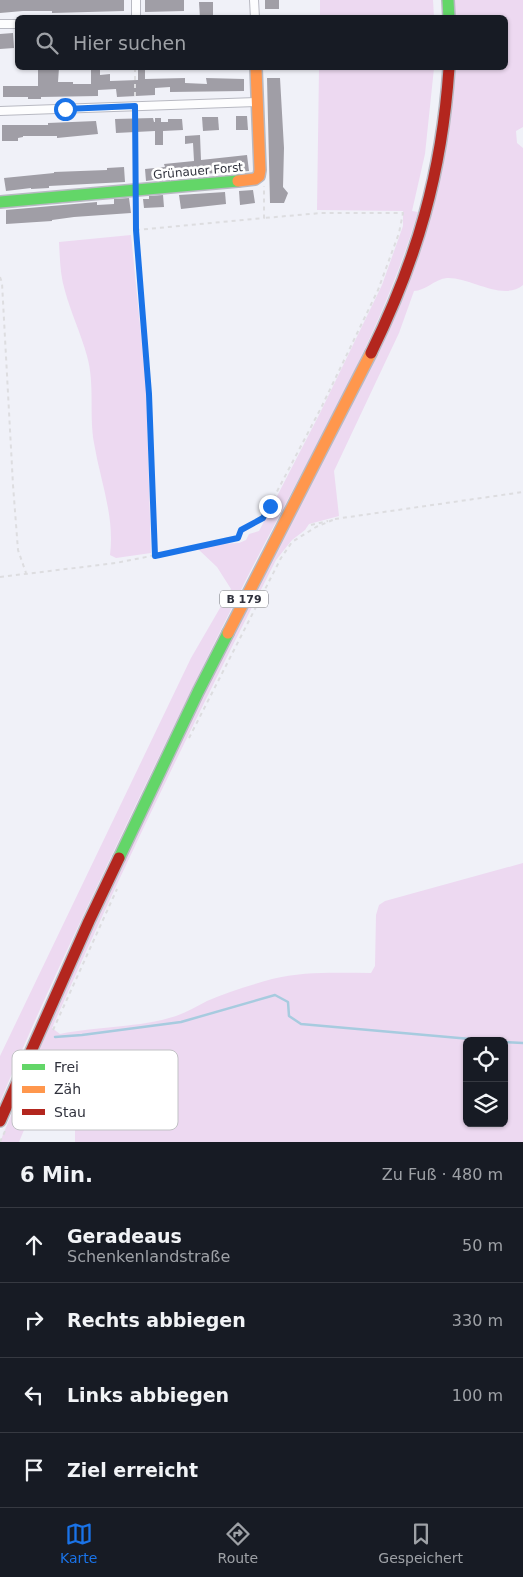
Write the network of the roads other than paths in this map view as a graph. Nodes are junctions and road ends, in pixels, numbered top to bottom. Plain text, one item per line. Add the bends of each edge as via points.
1 (136, 0) edge
2 (254, 0) edge
3 (448, 0) edge
4 (136, 15) edge
5 (255, 15) edge
6 (449, 15) edge
7 (0, 24) edge
8 (15, 24) edge
9 (256, 70) edge
10 (449, 70) edge
11 (258, 102) junction
12 (0, 112) edge
13 (0, 202) edge
14 (34, 1050) edge
15 (12, 1103) edge
16 (4, 1122) edge

1 - 4 street
2 - 5 street
3 - 6 main road
7 - 8 street
9 - 11 main road, Grünauer Forst
10 - 14 main road, B 179 via 444,128 431,194 415,250 388,318 198,692 89,921
11 - 12 street
11 - 13 main road, Grünauer Forst via 259,176 255,179
15 - 16 main road, B 179

